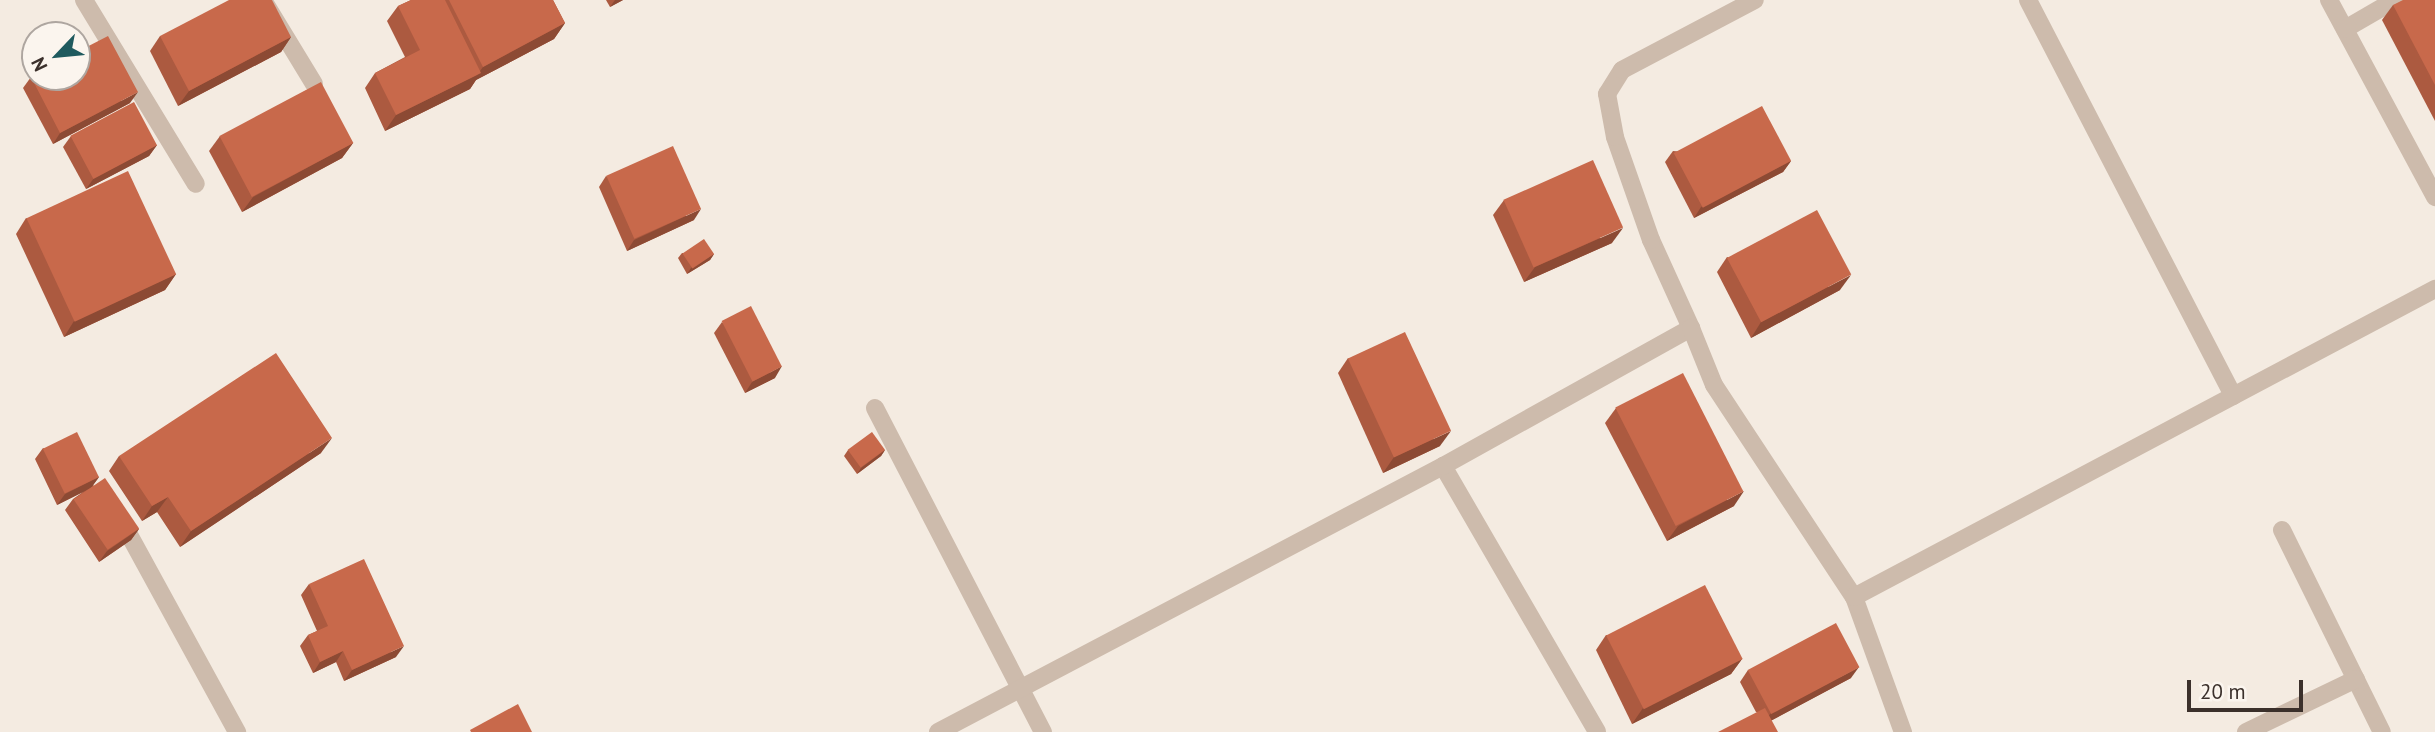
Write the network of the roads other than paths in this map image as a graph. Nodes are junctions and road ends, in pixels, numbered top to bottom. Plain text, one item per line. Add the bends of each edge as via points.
1 (84, 0) edge
2 (263, 0) edge
3 (1755, 0) edge
4 (2028, 0) edge
5 (2329, 0) edge
6 (2395, 0) edge
7 (2345, 29) junction
8 (314, 84) edge
9 (196, 184) dead end
10 (2435, 197) edge
11 (2435, 289) edge
12 (1691, 328) junction
13 (2233, 396) junction
14 (875, 408) dead end
15 (1443, 466) junction
16 (114, 507) edge
17 (2282, 530) dead end
18 (1854, 597) junction
19 (2356, 679) junction
20 (1019, 688) junction
21 (237, 732) edge
22 (938, 732) edge
23 (1043, 732) edge
24 (1597, 732) edge
25 (1903, 732) edge
26 (2246, 732) edge
27 (2382, 732) edge

1 - 9 street
2 - 8 street
3 - 12 street via 1622,70 1607,94 1615,137 1651,240
4 - 13 street
5 - 7 street
6 - 7 street
7 - 10 street
11 - 13 street
12 - 15 street
12 - 18 street via 1714,385
13 - 18 street
14 - 20 street
15 - 20 street
15 - 24 street
16 - 21 street
17 - 19 street
18 - 25 street
19 - 26 street
19 - 27 street
20 - 22 street
20 - 23 street

